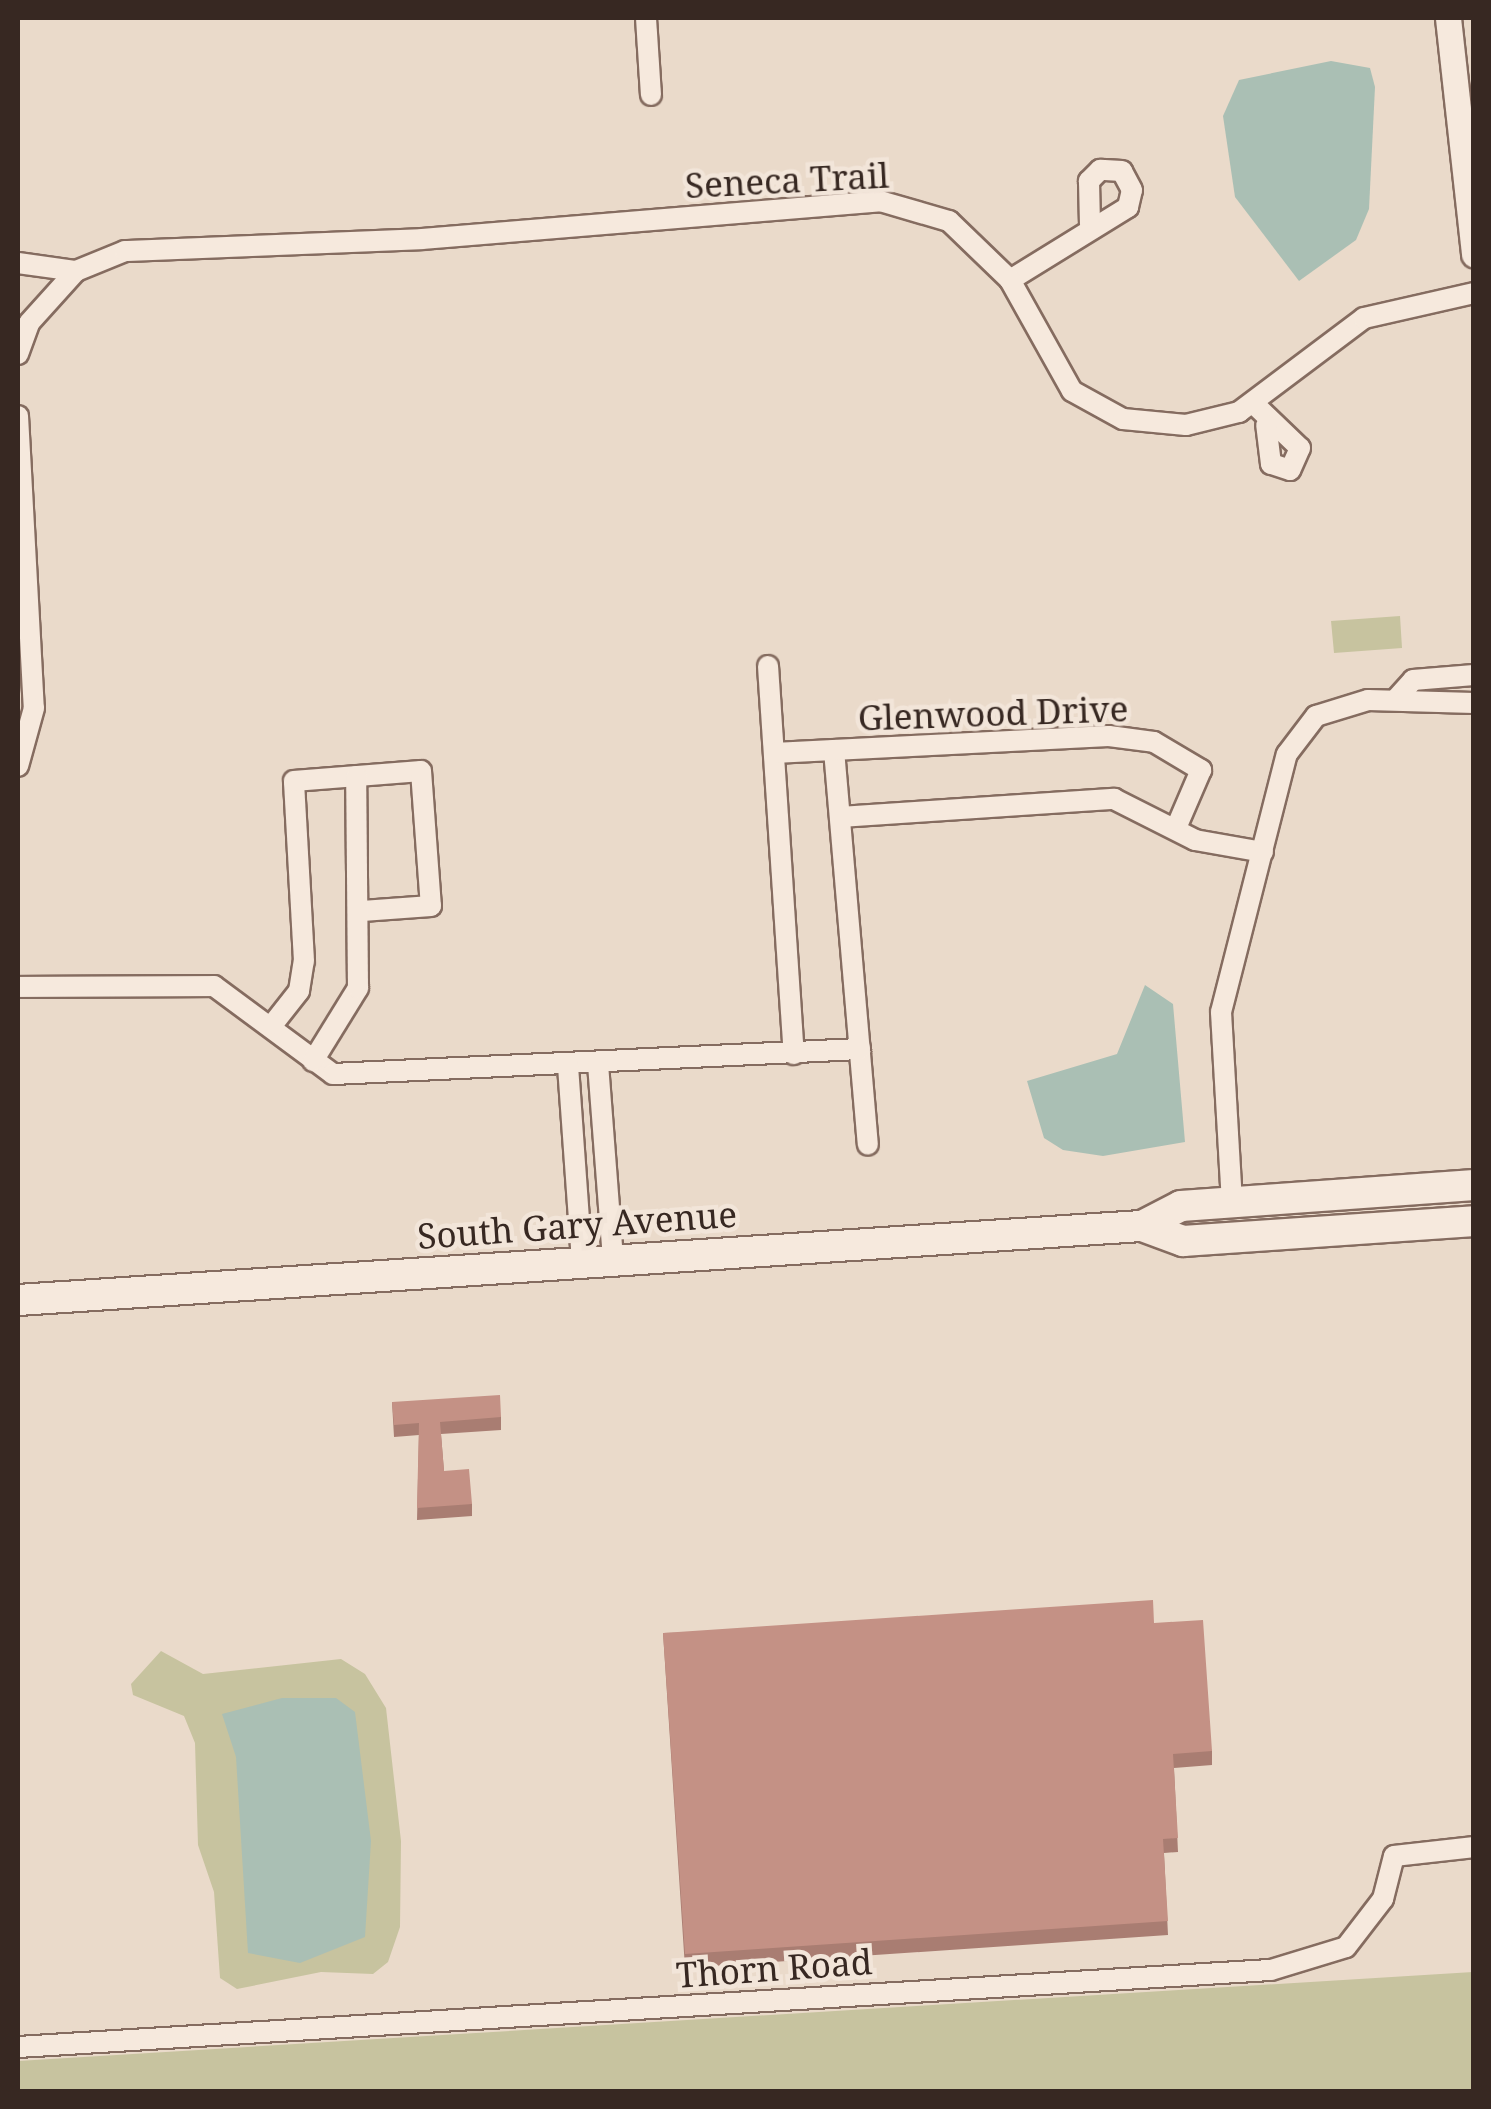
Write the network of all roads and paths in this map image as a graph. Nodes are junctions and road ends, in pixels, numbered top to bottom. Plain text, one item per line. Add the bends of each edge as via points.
1 (646, 18) edge
2 (1448, 18) edge
3 (651, 94) dead end
4 (1090, 224) dead end
5 (1474, 255) edge
6 (18, 263) edge
7 (76, 271) junction
8 (1010, 280) junction
9 (1474, 293) edge
10 (18, 354) edge
11 (1253, 403) junction
12 (18, 416) edge
13 (1266, 425) dead end
14 (22, 566) edge
15 (768, 666) dead end
16 (1474, 675) edge
17 (1398, 698) junction
18 (1474, 703) edge
19 (834, 750) junction
20 (774, 753) junction
21 (18, 766) edge
22 (356, 776) junction
23 (840, 817) junction
24 (1176, 828) junction
25 (1263, 852) junction
26 (362, 911) junction
27 (18, 987) edge
28 (273, 1024) junction
29 (860, 1049) junction
30 (794, 1054) junction
31 (313, 1061) junction
32 (598, 1064) junction
33 (568, 1066) junction
34 (868, 1145) dead end
35 (1474, 1185) edge
36 (1232, 1203) junction
37 (1474, 1220) edge
38 (1142, 1226) junction
39 (613, 1261) junction
40 (582, 1263) junction
41 (18, 1300) edge
42 (1474, 1847) edge
43 (18, 2047) edge

1 - 3 street
2 - 5 street
4 - 8 street
6 - 7 street
7 - 8 street, Seneca Trail via 125,251 422,239 880,201 948,220
7 - 10 street, Seneca Trail via 28,323
8 - 11 street, Seneca Trail via 1072,391 1108,412 1186,425
9 - 11 street, Seneca Trail via 1364,318
11 - 13 street
12 - 14 street
14 - 21 street via 34,708
15 - 20 street
16 - 17 street via 1413,680
17 - 18 street via 1414,707
17 - 25 street via 1316,716 1287,754
19 - 20 street, Glenwood Drive
19 - 23 street, Glenwood Drive
19 - 24 street, Glenwood Drive via 1110,736 1154,742 1201,770
20 - 30 street
22 - 26 street
22 - 26 street via 421,771 431,906
22 - 28 street via 294,781 304,961 299,991
23 - 24 street via 1114,799
23 - 29 street, Glenwood Drive
24 - 25 street
25 - 36 street via 1220,1012
26 - 31 street via 351,1009
27 - 28 street via 186,980 233,994
28 - 31 street
29 - 30 street
29 - 34 street, Glenwood Drive
30 - 32 street
31 - 33 street via 333,1074 402,1076
32 - 33 street
32 - 39 street
33 - 40 street
35 - 36 main road, South Gary Avenue
36 - 38 main road, South Gary Avenue via 1182,1206
37 - 38 main road, South Gary Avenue via 1183,1240
38 - 39 main road, South Gary Avenue
39 - 40 main road, South Gary Avenue
40 - 41 main road, South Gary Avenue
42 - 43 street, Thorn Road via 1394,1856 1383,1899 1346,1947 1271,1970

